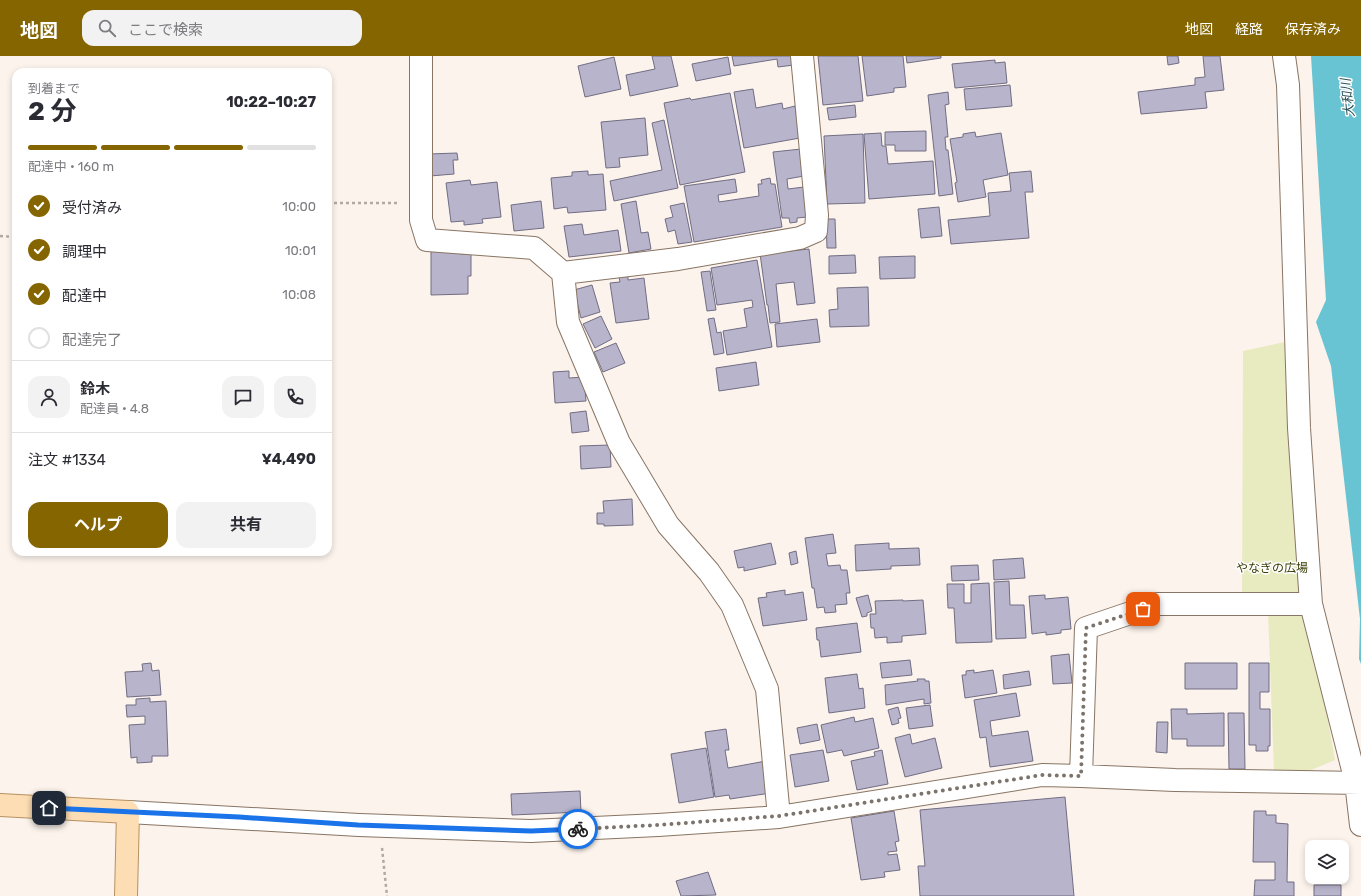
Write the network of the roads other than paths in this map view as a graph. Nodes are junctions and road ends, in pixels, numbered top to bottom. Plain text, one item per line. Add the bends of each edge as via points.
1 (421, 56) edge
2 (802, 56) edge
3 (1284, 56) edge
4 (563, 273) junction
5 (1311, 604) junction
6 (1081, 776) junction
7 (1359, 784) edge
8 (0, 805) edge
9 (128, 812) junction
10 (779, 816) junction
11 (1361, 825) edge
12 (126, 896) edge

1 - 4 street via 421,220 427,240 534,248
2 - 4 street via 817,216 816,231 800,238 678,259
3 - 5 street via 1288,85 1299,428
4 - 10 street via 568,322 619,443 668,525 709,572 732,605 767,689
5 - 6 street via 1157,604 1086,628
5 - 7 street
6 - 7 street
6 - 10 street via 1042,775
7 - 11 street
8 - 9 main road
9 - 10 street via 380,826 531,831
9 - 12 main road

